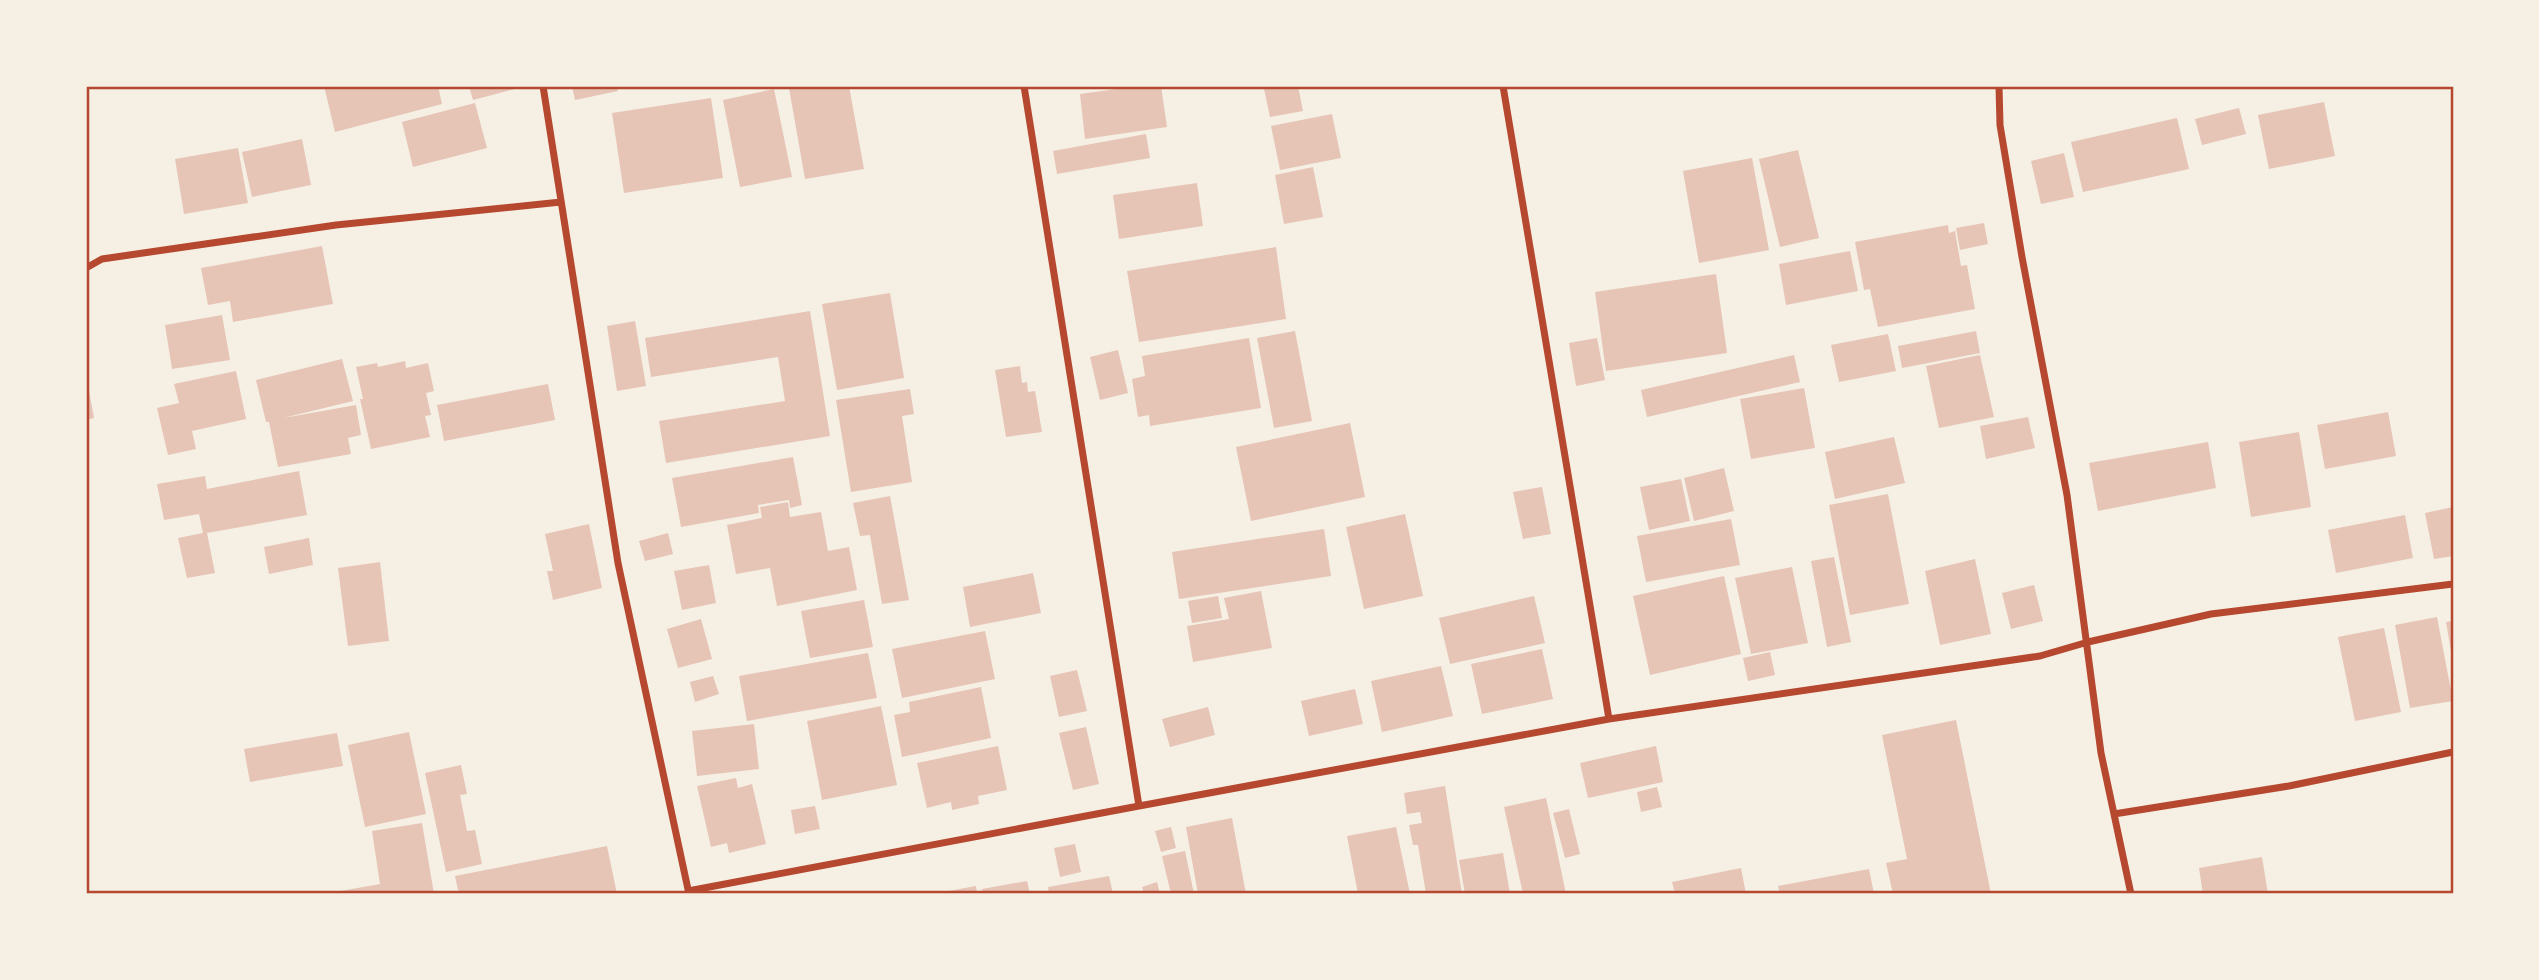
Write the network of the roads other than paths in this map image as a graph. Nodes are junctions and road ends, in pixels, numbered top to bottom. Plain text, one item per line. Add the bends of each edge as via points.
1 (543, 86) edge
2 (1024, 86) edge
3 (1503, 86) edge
4 (2000, 86) edge
5 (561, 202) junction
6 (86, 268) edge
7 (2453, 584) edge
8 (2088, 642) junction
9 (1609, 719) junction
10 (2453, 752) edge
11 (1139, 806) junction
12 (2114, 814) junction
13 (689, 892) edge
14 (2132, 894) edge

1 - 5 street
2 - 11 street
3 - 9 street
4 - 8 street via 2000,125 2067,495
5 - 6 street via 336,225 102,259
5 - 13 street via 618,563
7 - 8 street via 2211,614
8 - 9 street via 2040,656
8 - 12 street via 2101,753
9 - 11 street
10 - 12 street via 2289,786
11 - 13 street
12 - 14 street

